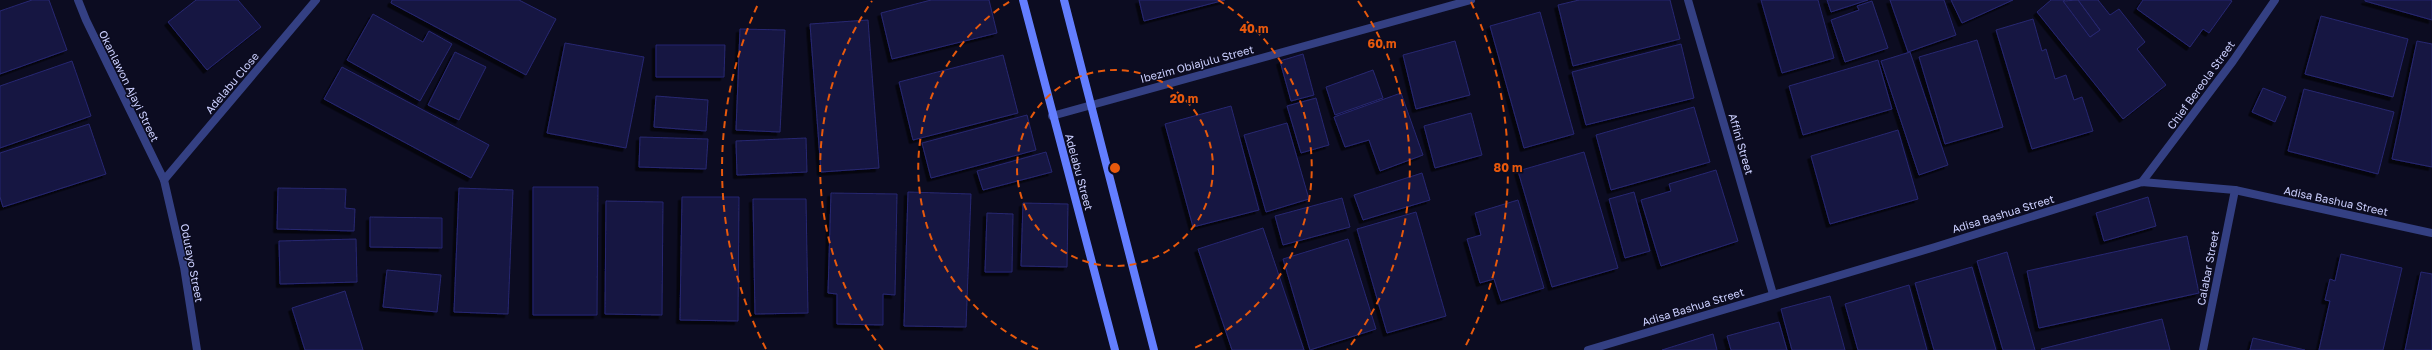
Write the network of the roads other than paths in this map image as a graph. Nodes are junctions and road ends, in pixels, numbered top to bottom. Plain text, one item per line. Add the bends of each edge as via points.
1 (78, 0) edge
2 (316, 0) edge
3 (1023, 0) edge
4 (1064, 0) edge
5 (1471, 0) edge
6 (1688, 0) edge
7 (2274, 0) edge
8 (1448, 3) edge
9 (1091, 105) junction
10 (1052, 116) junction
11 (164, 180) junction
12 (2142, 182) junction
13 (2235, 190) junction
14 (2432, 233) edge
15 (1773, 294) junction
16 (197, 350) edge
17 (1116, 350) edge
18 (1154, 350) edge
19 (1588, 350) edge
20 (2203, 350) edge

1 - 11 street, Okanlawon Ajayi Street
2 - 11 street, Adelabu Close
3 - 10 main road, Adelabu Street
4 - 9 main road
5 - 8 street, Ibezim Obiajulu Street
6 - 15 street, Affini Street
7 - 12 street, Chief Bereola Street via 2234,61
8 - 9 street, Ibezim Obiajulu Street
9 - 10 street, Ibezim Obiajulu Street
9 - 18 main road
10 - 17 main road, Adelabu Street
11 - 16 street, Odutayo Street via 184,267
12 - 13 street, Adisa Bashua Street
12 - 15 street, Adisa Bashua Street via 1935,247
13 - 14 street, Adisa Bashua Street
13 - 20 street, Calabar Street
15 - 19 street, Adisa Bashua Street

